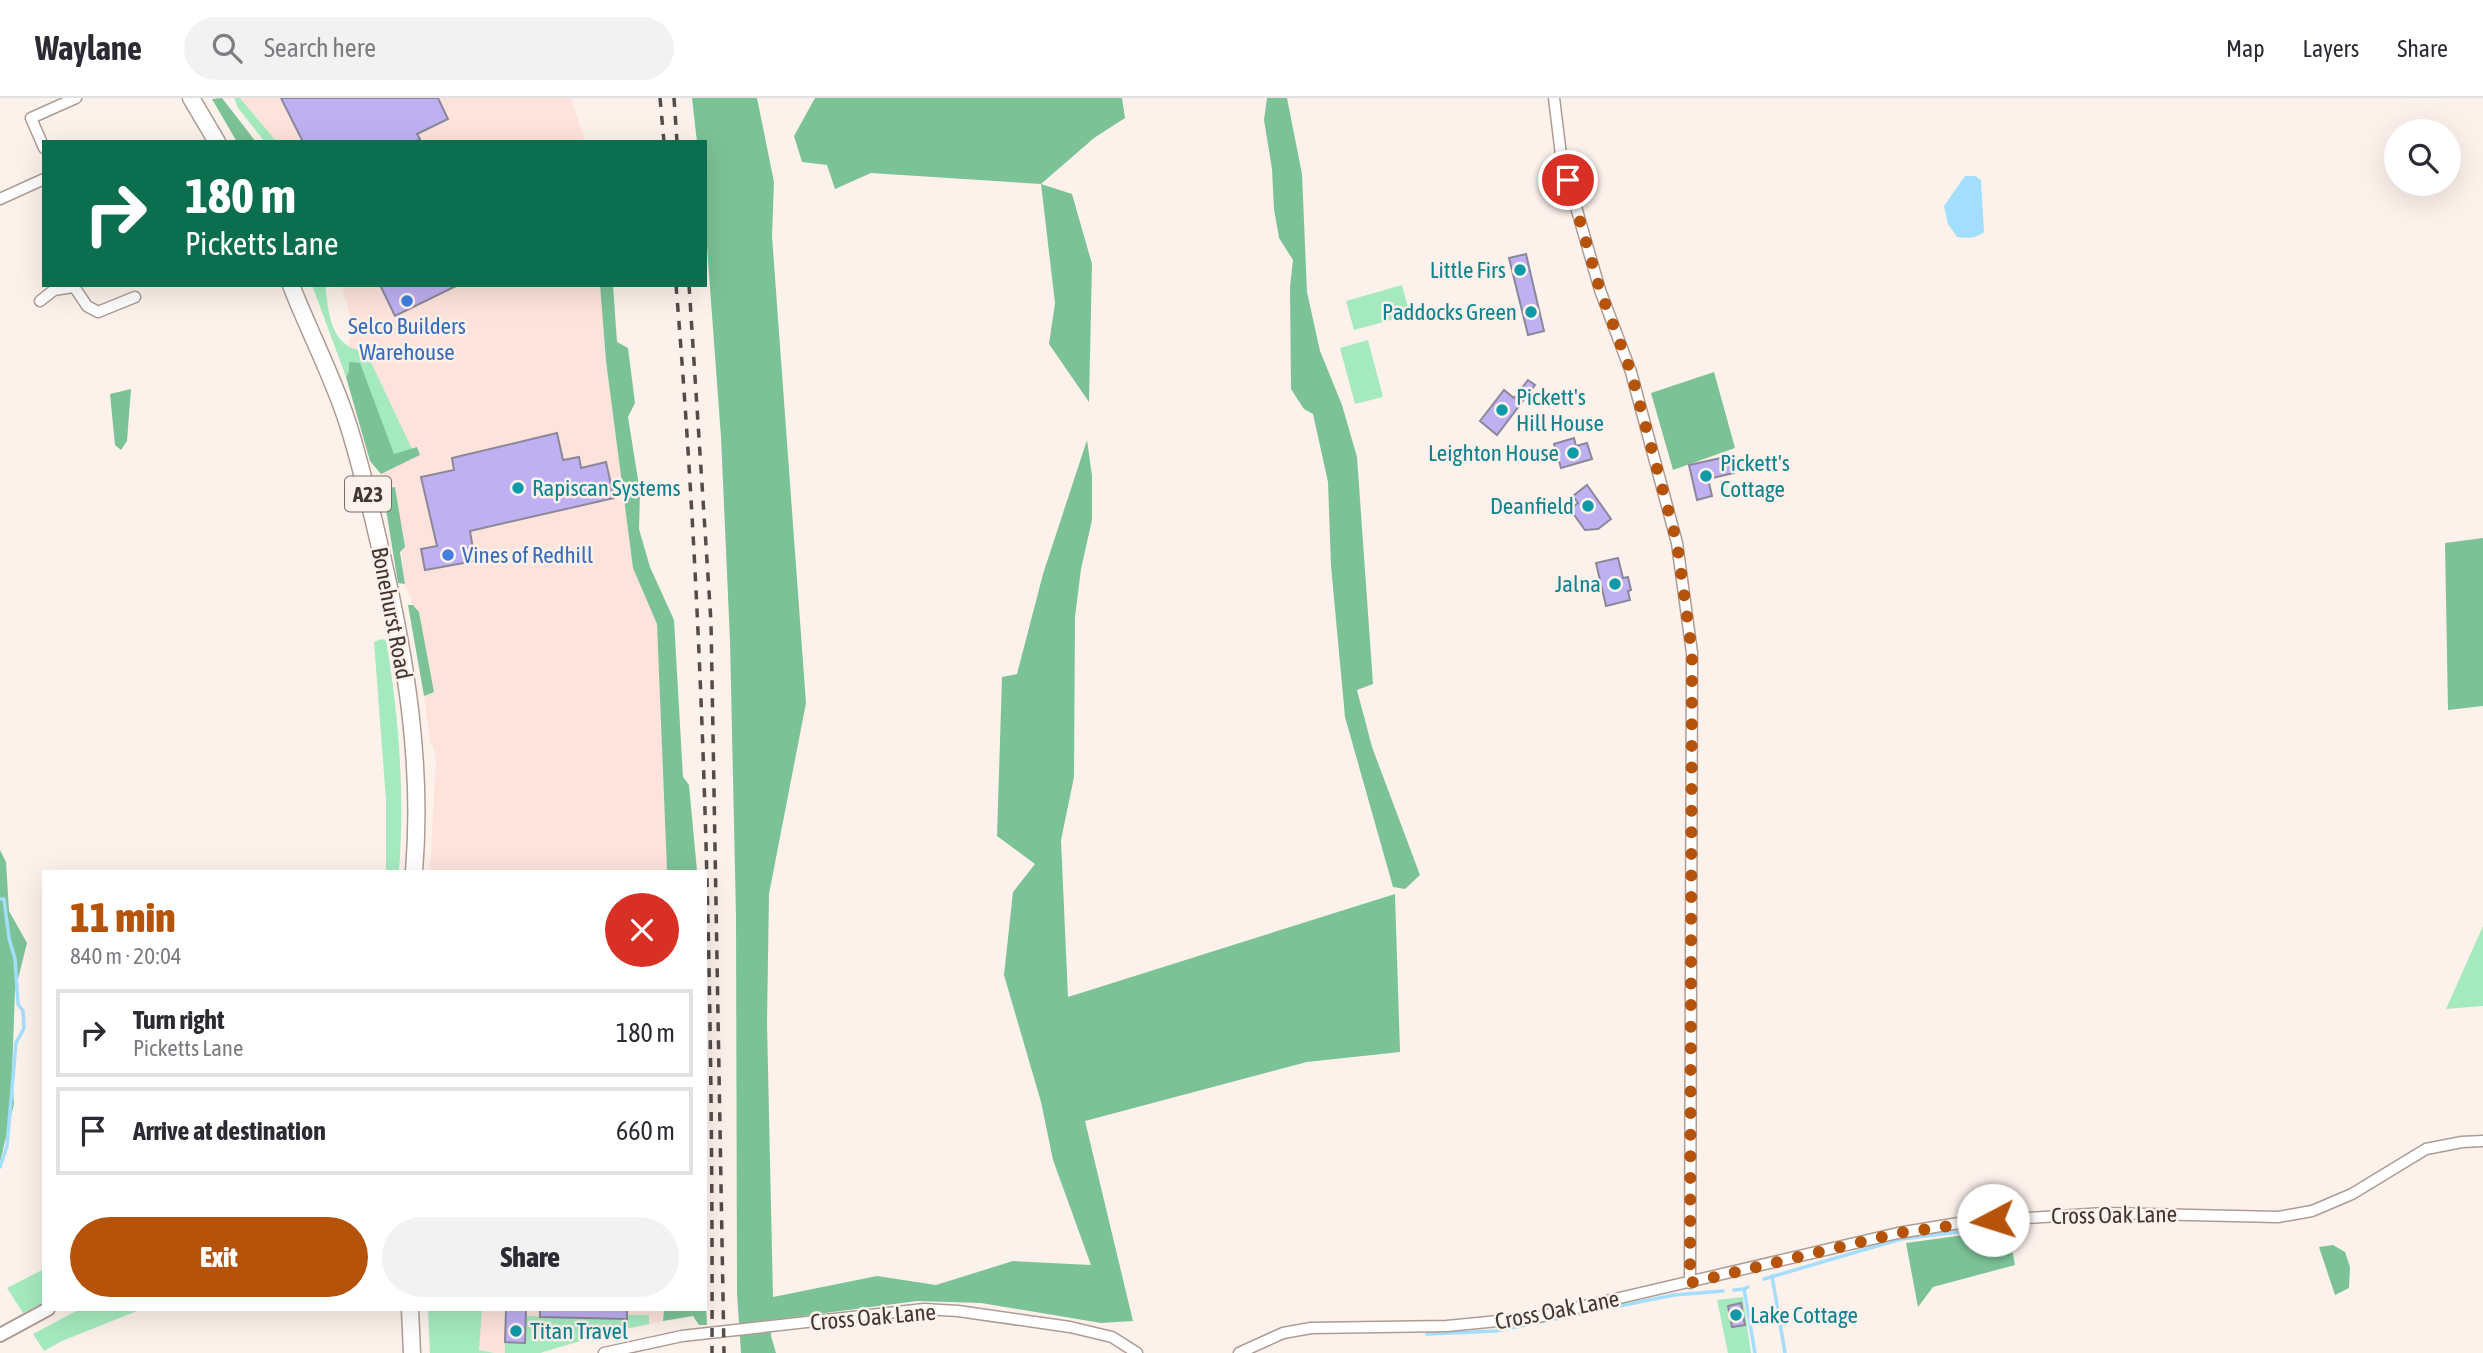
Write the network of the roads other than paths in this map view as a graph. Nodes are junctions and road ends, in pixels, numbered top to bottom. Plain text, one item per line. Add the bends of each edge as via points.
1 (76, 98) edge
2 (191, 98) edge
3 (1554, 98) edge
4 (216, 140) edge
5 (42, 143) edge
6 (42, 180) edge
7 (0, 198) edge
8 (67, 287) edge
9 (74, 287) edge
10 (292, 287) edge
11 (135, 297) dead end
12 (40, 301) dead end
13 (414, 870) edge
14 (2483, 1141) edge
15 (1690, 1283) junction
16 (44, 1311) edge
17 (410, 1311) edge
18 (0, 1335) edge
19 (412, 1353) edge
20 (604, 1353) edge
21 (1137, 1353) edge
22 (1239, 1353) edge

1 - 5 street via 31,118
2 - 4 main road
3 - 15 street via 1561,155 1600,290 1631,372 1677,543 1692,653
6 - 7 street
8 - 12 street via 54,289
9 - 11 street via 87,306 98,312
10 - 13 main road, Bonehurst Road / A23 via 345,414 397,624 413,731
14 - 15 street, Cross Oak Lane via 2426,1149 2352,1194 2312,1211 2278,1217 2104,1213 1965,1222 1898,1233
15 - 22 street, Cross Oak Lane via 1492,1324 1297,1330
16 - 18 street
17 - 19 main road
20 - 21 street, Cross Oak Lane via 682,1336 924,1310 1070,1327 1112,1337

